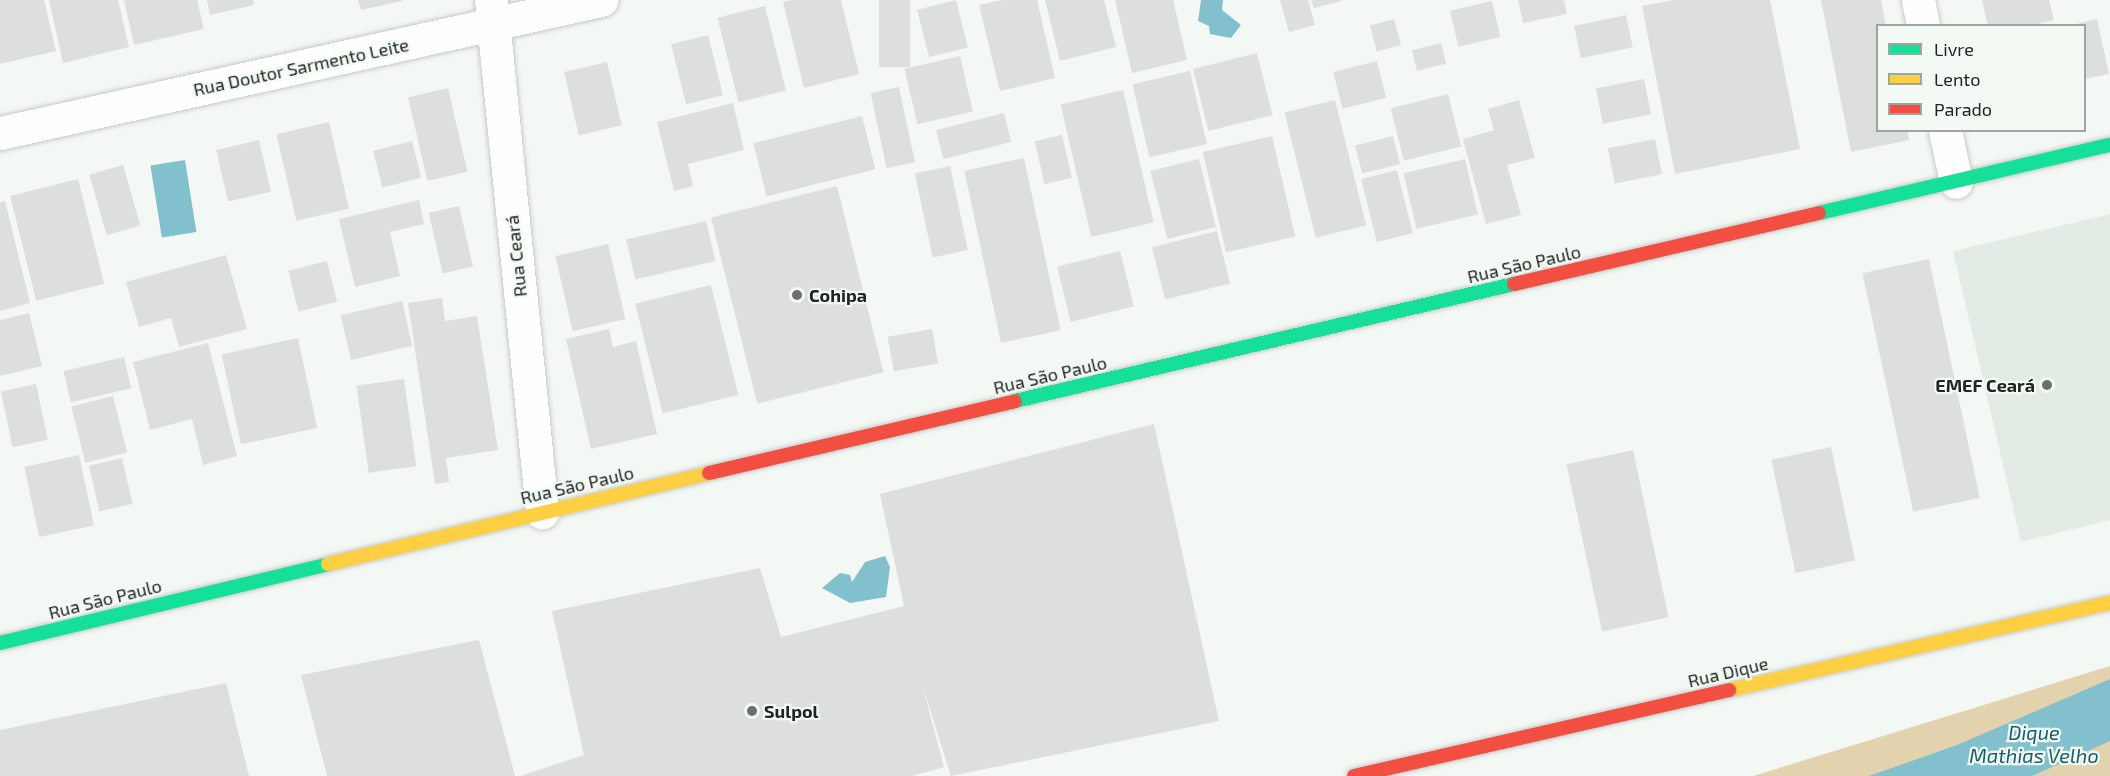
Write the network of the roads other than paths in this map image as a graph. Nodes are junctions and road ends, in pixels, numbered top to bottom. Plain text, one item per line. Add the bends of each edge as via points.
1 (601, 0) edge
2 (1918, 0) edge
3 (492, 13) edge
4 (1923, 24) edge
5 (1945, 132) edge
6 (0, 133) edge
7 (2110, 145) edge
8 (1956, 182) junction
9 (542, 512) junction
10 (2110, 603) edge
11 (0, 643) edge
12 (1354, 776) edge

1 - 3 street, Rua Doutor Sarmento Leite
2 - 4 street
3 - 6 street, Rua Doutor Sarmento Leite
3 - 9 street, Rua Ceará
5 - 8 street
7 - 8 street, Rua São Paulo
8 - 9 street, Rua São Paulo
9 - 11 street, Rua São Paulo
10 - 12 street, Rua Dique

